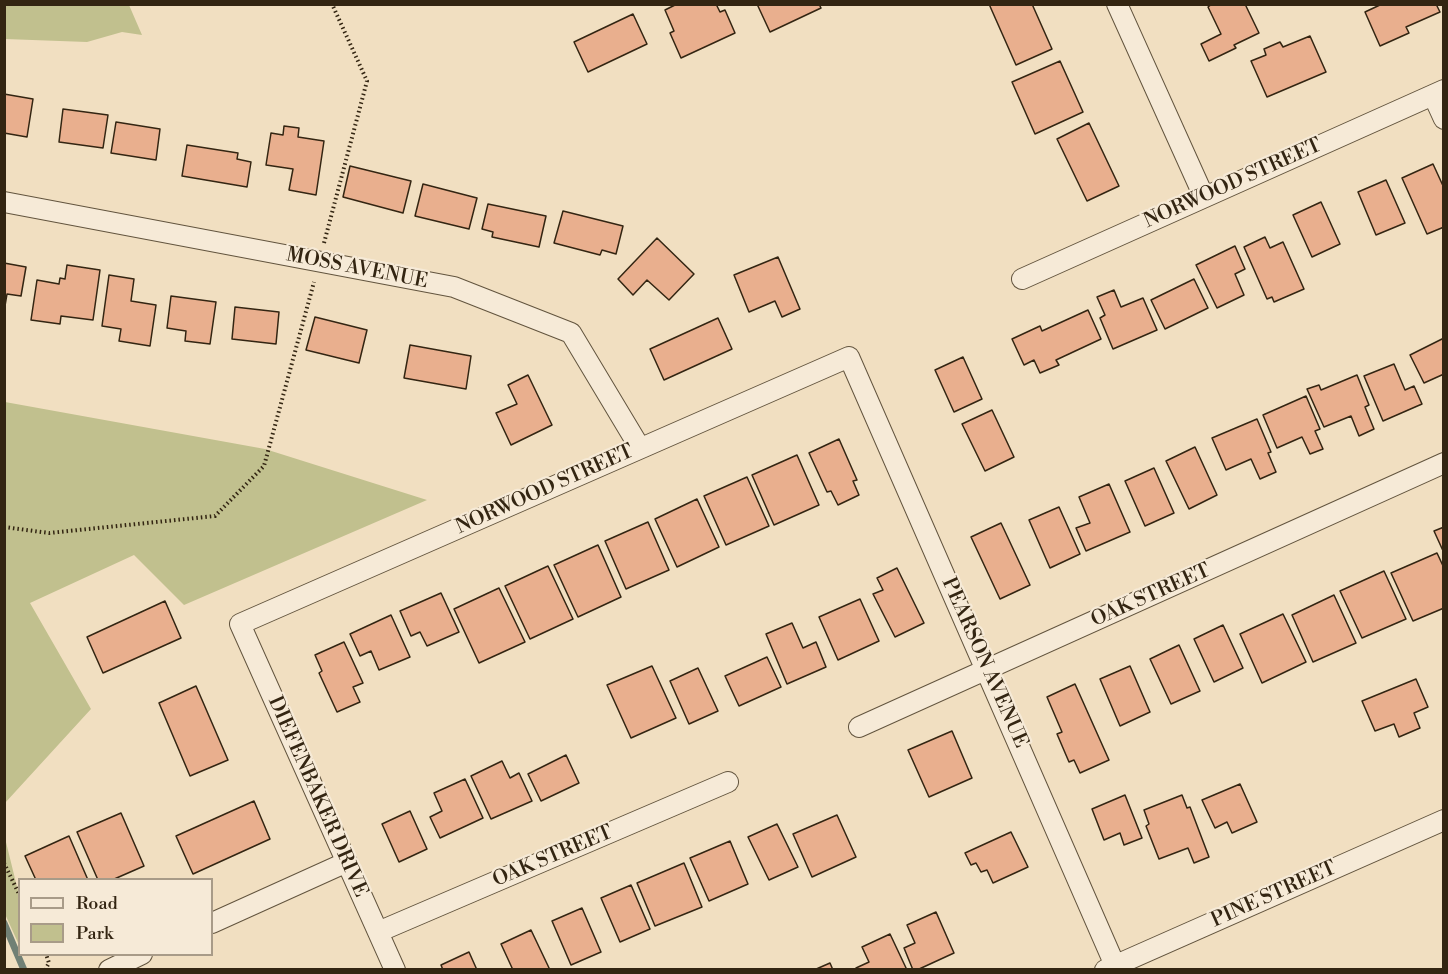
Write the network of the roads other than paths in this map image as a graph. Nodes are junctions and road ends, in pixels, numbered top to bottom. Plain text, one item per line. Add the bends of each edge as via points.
1 (1117, 4) edge
2 (1438, 93) edge
3 (1443, 119) edge
4 (1204, 197) junction
5 (4, 202) edge
6 (1023, 279) dead end
7 (849, 357) joint
8 (640, 448) junction
9 (1443, 463) edge
10 (240, 624) joint
11 (987, 670) junction
12 (859, 727) dead end
13 (728, 782) dead end
14 (1443, 820) edge
15 (347, 862) junction
16 (213, 923) edge
17 (378, 932) junction
18 (138, 956) edge
19 (1113, 968) edge
20 (109, 969) edge
21 (394, 969) edge

1 - 4 street
2 - 3 street
2 - 4 street, NORWOOD STREET
4 - 6 street, NORWOOD STREET
5 - 8 street, MOSS AVENUE via 454,287 571,333
7 - 8 street, NORWOOD STREET
7 - 11 street, PEARSON AVENUE
8 - 10 street, NORWOOD STREET
9 - 11 street, OAK STREET
10 - 15 street, DIEFENBAKER DRIVE
11 - 12 street, OAK STREET
11 - 19 street, PEARSON AVENUE
13 - 17 street, OAK STREET
14 - 19 street, PINE STREET
15 - 16 street
15 - 17 street, DIEFENBAKER DRIVE
17 - 21 street, DIEFENBAKER DRIVE
18 - 20 street

